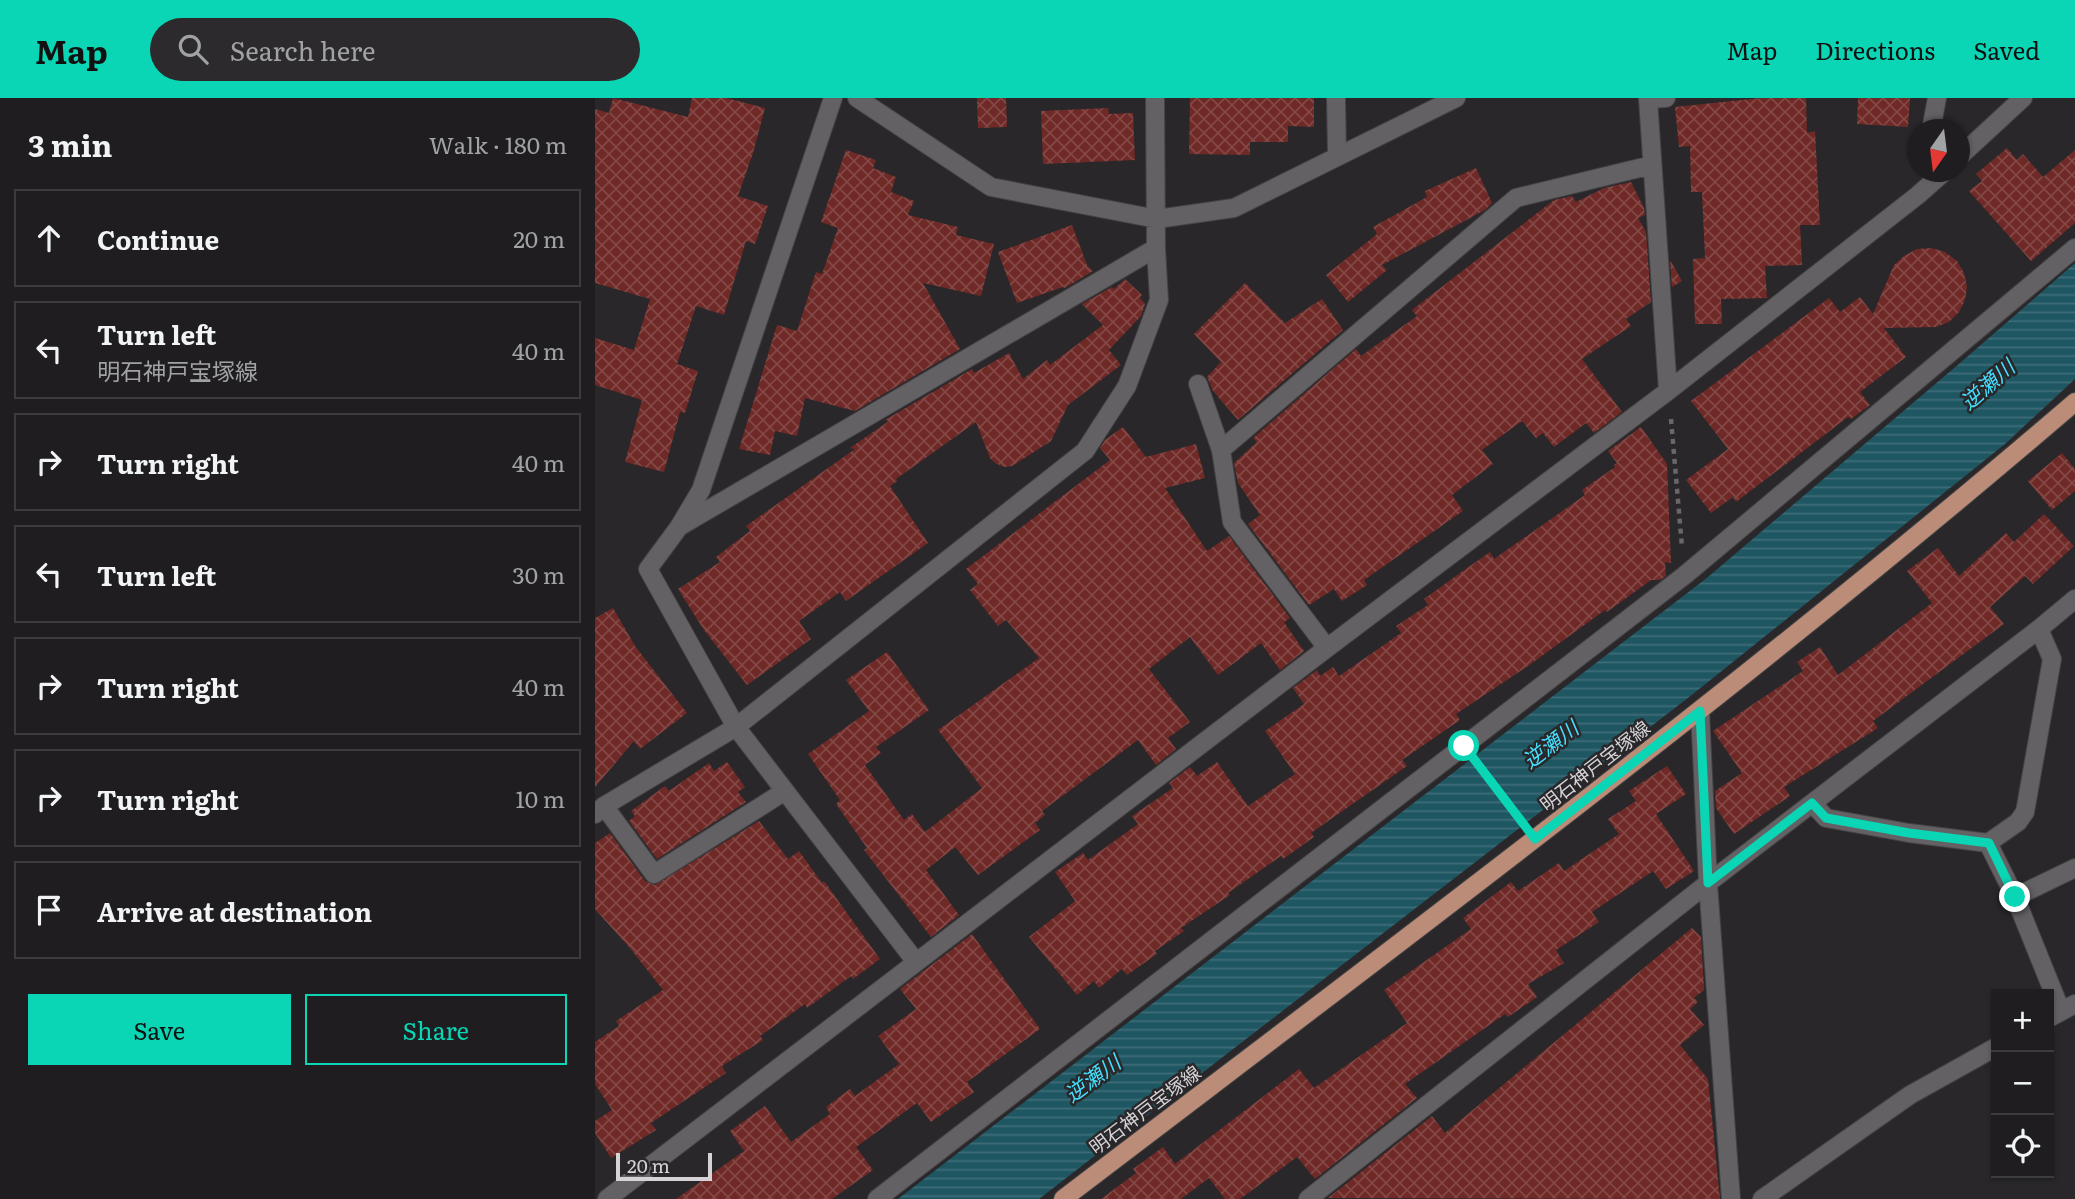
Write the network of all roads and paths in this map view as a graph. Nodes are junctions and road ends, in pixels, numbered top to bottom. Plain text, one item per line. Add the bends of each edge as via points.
1 (833, 98) edge
2 (857, 98) edge
3 (1155, 98) edge
4 (1336, 98) edge
5 (1456, 98) edge
6 (1666, 98) edge
7 (1937, 98) edge
8 (2023, 98) edge
9 (1933, 119) edge
10 (1970, 147) edge
11 (1337, 155) junction
12 (1652, 165) junction
13 (1920, 182) edge
14 (1933, 182) edge
15 (1918, 195) junction
16 (1157, 219) junction
17 (1156, 248) junction
18 (2075, 248) edge
19 (1198, 384) dead end
20 (1668, 391) junction
21 (2075, 402) edge
22 (1220, 450) junction
23 (679, 527) junction
24 (1685, 575) junction
25 (2075, 598) edge
26 (2039, 629) junction
27 (1327, 649) junction
28 (1700, 711) junction
29 (736, 727) junction
30 (1464, 746) junction
31 (785, 791) junction
32 (1812, 803) junction
33 (599, 810) edge
34 (1535, 839) junction
35 (1989, 843) junction
36 (2075, 868) edge
37 (1708, 883) junction
38 (2015, 897) junction
39 (916, 962) junction
40 (2061, 1011) edge
41 (1991, 1050) edge
42 (607, 1199) edge
43 (877, 1199) edge
44 (1063, 1199) edge
45 (1308, 1199) edge
46 (1731, 1199) edge
47 (1762, 1199) edge

1 - 23 street via 701,490
2 - 16 street via 991,187
3 - 16 street
4 - 11 street
5 - 11 street
6 - 12 street via 1648,99
7 - 9 street
8 - 10 street
11 - 16 street via 1234,208
12 - 20 street
12 - 22 street via 1516,198
13 - 15 street
14 - 15 street
15 - 20 street
16 - 17 street
17 - 23 street
17 - 29 street via 1159,300 1127,386 1085,451
18 - 24 street
19 - 22 street
20 - 24 path
20 - 27 street
21 - 28 main road, 明石神戸宝塚線
22 - 27 street via 1232,522
23 - 29 street via 648,569
24 - 30 street
25 - 26 street
26 - 32 street
26 - 35 street via 2052,659 2025,812
27 - 39 street
28 - 34 main road, 明石神戸宝塚線
28 - 37 street
29 - 31 street
29 - 33 street
30 - 34 path
30 - 43 street
31 - 33 street via 654,874
31 - 39 street
32 - 35 street via 1826,818
32 - 37 street
34 - 44 main road, 明石神戸宝塚線
35 - 38 street
36 - 38 street
37 - 45 street
37 - 46 street
38 - 40 street
39 - 42 street
41 - 47 street via 1910,1096

